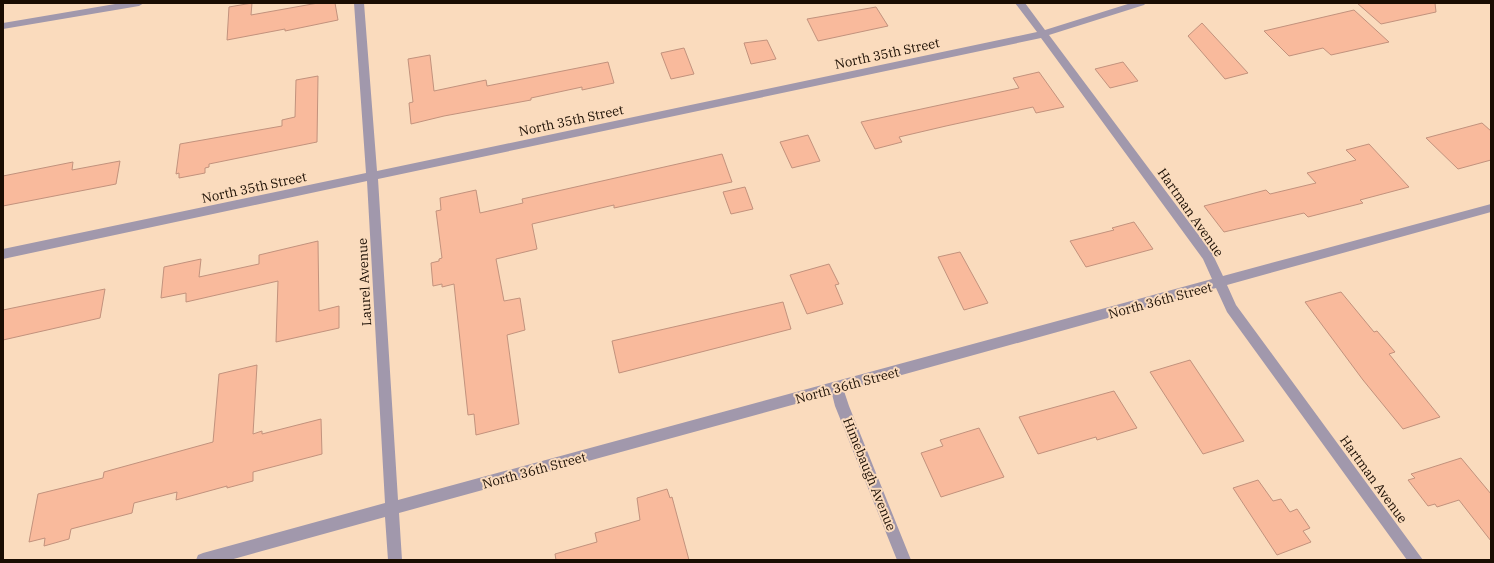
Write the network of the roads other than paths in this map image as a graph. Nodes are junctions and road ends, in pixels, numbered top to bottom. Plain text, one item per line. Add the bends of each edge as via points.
1 (138, 3) edge
2 (359, 3) edge
3 (1020, 3) edge
4 (1141, 3) edge
5 (3, 26) edge
6 (1043, 34) junction
7 (372, 176) junction
8 (1491, 208) edge
9 (3, 254) edge
10 (1220, 283) junction
11 (837, 387) junction
12 (391, 508) junction
13 (203, 560) edge
14 (395, 560) edge
15 (904, 560) edge
16 (1416, 560) edge

1 - 5 street
2 - 7 street, Laurel Avenue
3 - 6 street, Hartman Avenue
4 - 6 street, North 35th Street
6 - 7 street, North 35th Street
6 - 10 street, Hartman Avenue via 1208,256
7 - 9 street, North 35th Street
7 - 12 street, Laurel Avenue
8 - 10 street, North 36th Street
10 - 11 street, North 36th Street
10 - 16 street, Hartman Avenue via 1232,308
11 - 12 street, North 36th Street
11 - 15 street, Himebaugh Avenue via 842,406
12 - 13 street, North 36th Street
12 - 14 street, Laurel Avenue

